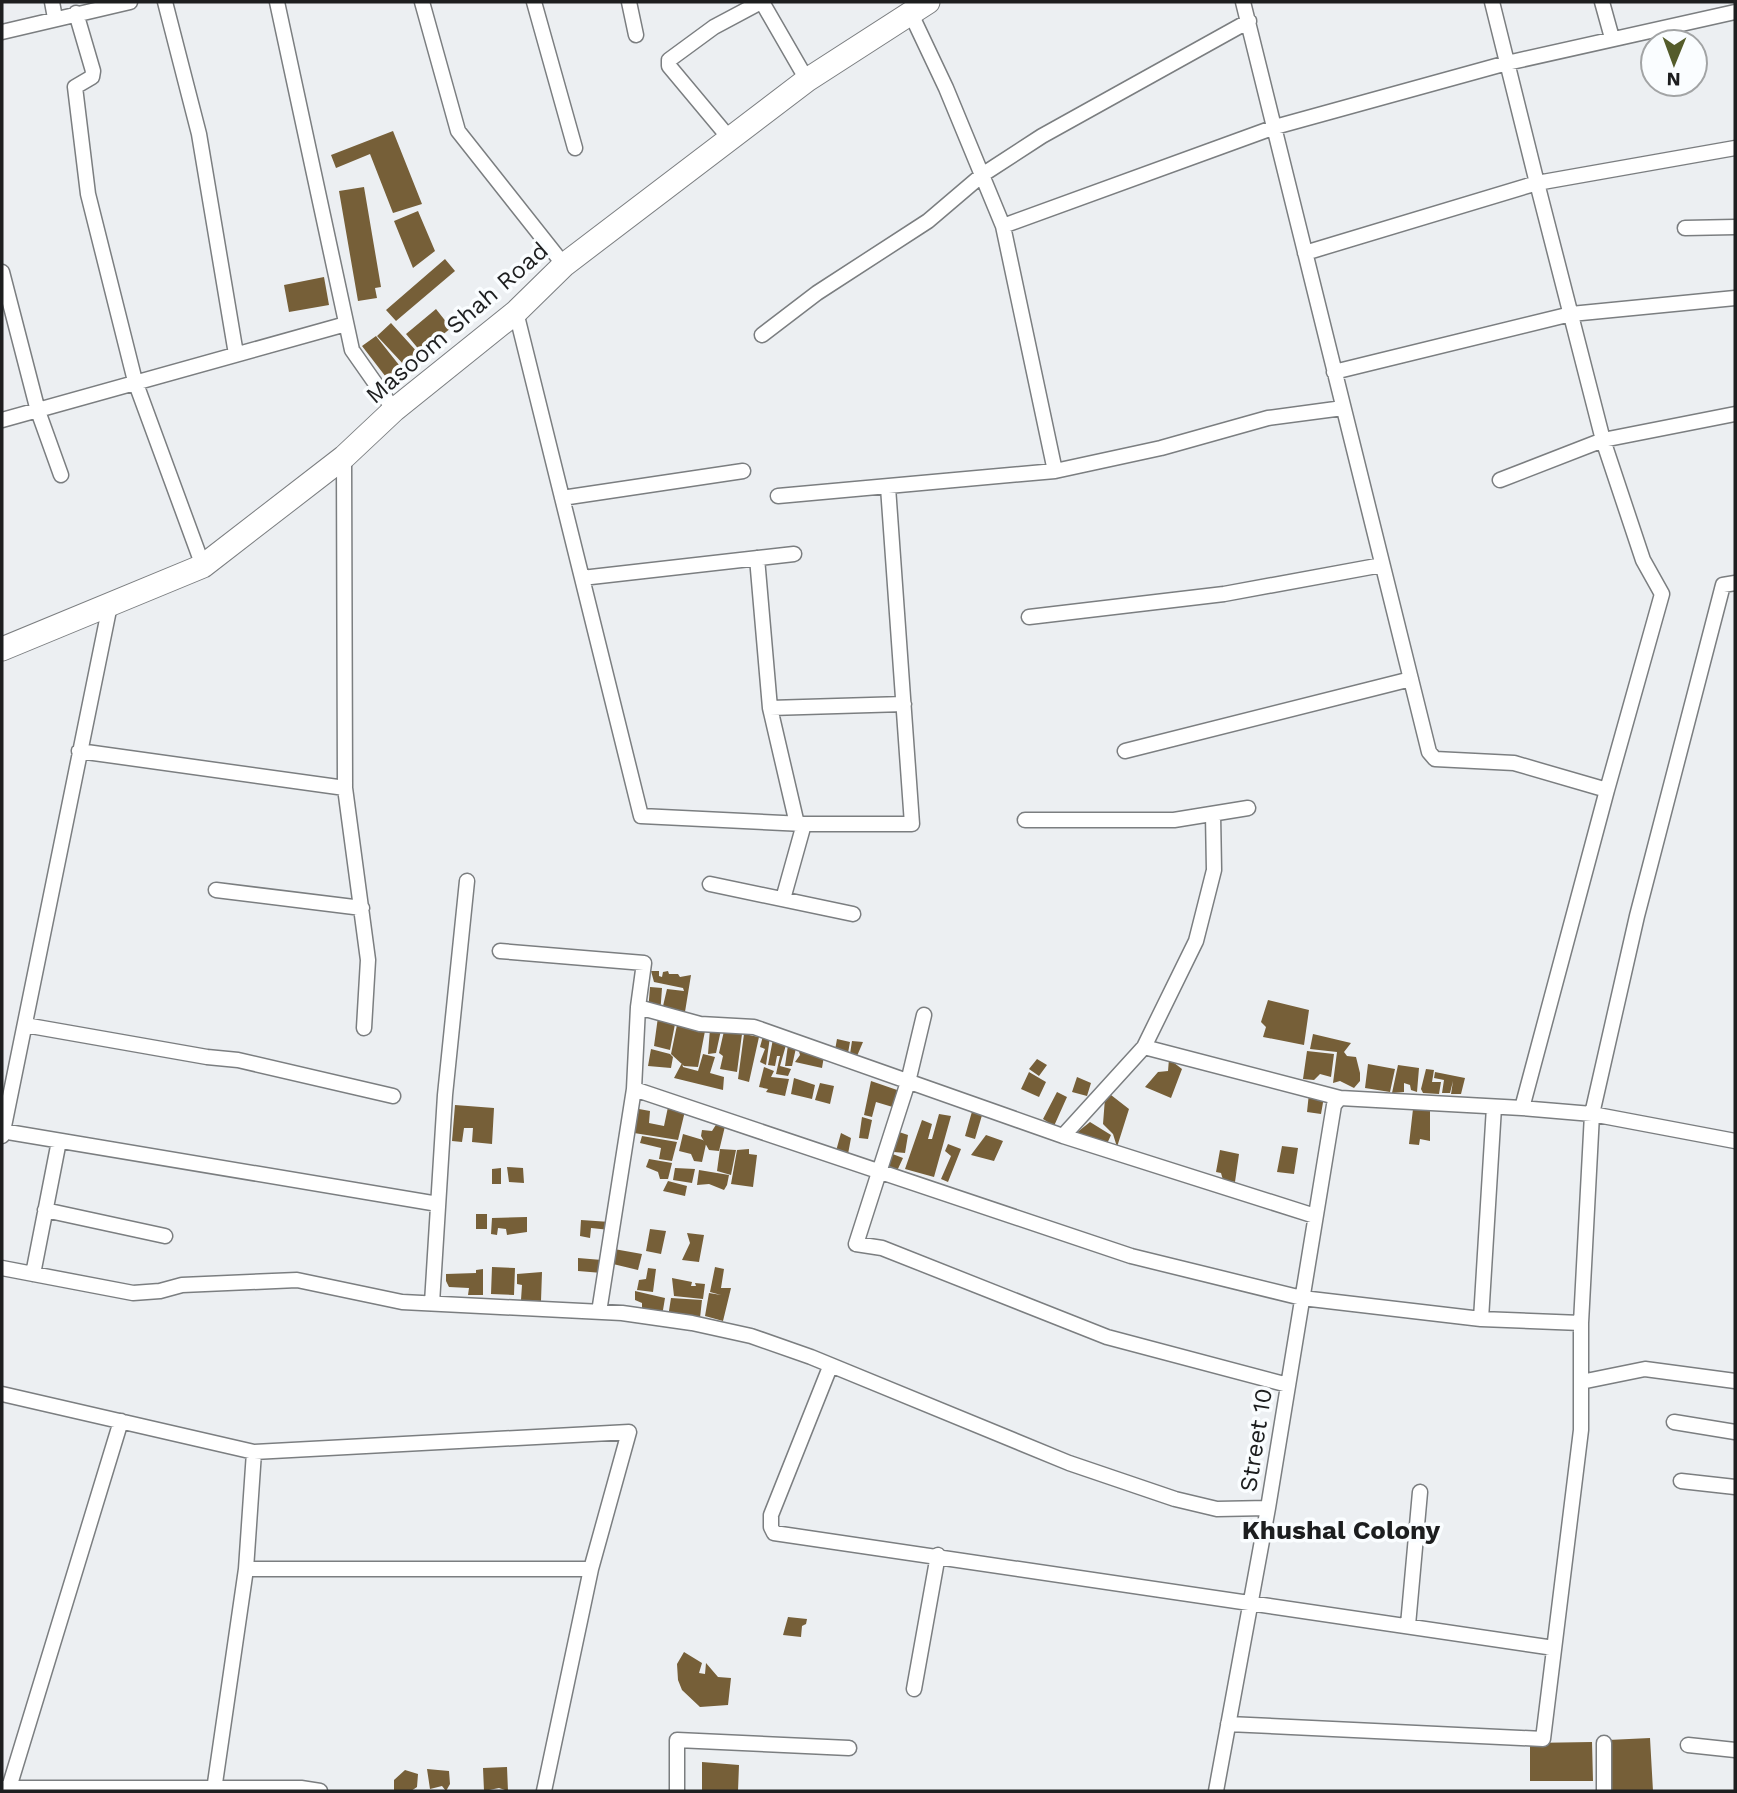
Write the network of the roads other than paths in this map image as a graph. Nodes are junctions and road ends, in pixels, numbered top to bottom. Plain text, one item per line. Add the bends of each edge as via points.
1 (52, 2) edge
2 (130, 2) edge
3 (165, 2) edge
4 (277, 2) edge
5 (422, 2) edge
6 (534, 2) edge
7 (629, 2) edge
8 (761, 2) edge
9 (1243, 2) edge
10 (1492, 2) edge
11 (1602, 2) edge
12 (919, 8) edge
13 (1735, 12) edge
14 (76, 13) junction
15 (55, 18) junction
16 (1249, 21) junction
17 (2, 32) edge
18 (636, 35) dead end
19 (1612, 38) junction
20 (1507, 63) junction
21 (807, 80) junction
22 (1275, 127) junction
23 (730, 139) junction
24 (575, 148) dead end
25 (1735, 148) edge
26 (982, 175) junction
27 (1537, 183) junction
28 (1003, 226) junction
29 (1735, 227) edge
30 (1685, 228) dead end
31 (1305, 253) junction
32 (564, 265) junction
33 (2, 272) edge
34 (1735, 298) edge
35 (516, 312) junction
36 (1571, 314) junction
37 (346, 324) junction
38 (762, 335) dead end
39 (236, 354) junction
40 (1334, 372) junction
41 (135, 381) junction
42 (1343, 408) junction
43 (394, 410) junction
44 (38, 411) junction
45 (1735, 414) edge
46 (2, 420) edge
47 (1603, 440) junction
48 (344, 457) junction
49 (743, 471) dead end
50 (1055, 471) junction
51 (61, 475) dead end
52 (1500, 480) dead end
53 (888, 487) junction
54 (778, 496) dead end
55 (562, 499) junction
56 (794, 554) dead end
57 (757, 558) junction
58 (1382, 565) junction
59 (203, 566) junction
60 (582, 578) junction
61 (1735, 583) edge
62 (110, 605) junction
63 (1029, 617) dead end
64 (2, 649) edge
65 (1411, 679) junction
66 (904, 704) junction
67 (771, 708) junction
68 (79, 751) junction
69 (1125, 751) dead end
70 (345, 789) junction
71 (1606, 790) junction
72 (1248, 808) dead end
73 (1213, 814) junction
74 (1025, 820) dead end
75 (801, 824) junction
76 (467, 881) dead end
77 (709, 884) dead end
78 (216, 890) dead end
79 (783, 899) junction
80 (362, 908) junction
81 (853, 914) dead end
82 (500, 951) dead end
83 (638, 1007) junction
84 (924, 1015) dead end
85 (25, 1025) junction
86 (364, 1028) dead end
87 (1144, 1046) junction
88 (908, 1082) junction
89 (634, 1089) junction
90 (393, 1096) dead end
91 (1340, 1098) junction
92 (1494, 1107) junction
93 (1522, 1108) junction
94 (1592, 1114) junction
95 (2, 1133) edge
96 (1063, 1136) junction
97 (59, 1141) junction
98 (1735, 1142) edge
99 (878, 1170) junction
100 (438, 1204) junction
101 (45, 1210) junction
102 (1315, 1216) junction
103 (164, 1236) dead end
104 (2, 1268) edge
105 (33, 1274) junction
106 (1302, 1298) junction
107 (432, 1303) junction
108 (600, 1312) junction
109 (1481, 1319) junction
110 (1581, 1322) junction
111 (830, 1367) junction
112 (1735, 1381) edge
113 (1581, 1382) junction
114 (1288, 1385) junction
115 (2, 1394) edge
116 (121, 1420) junction
117 (1674, 1422) dead end
118 (1735, 1432) edge
119 (254, 1452) junction
120 (1681, 1481) dead end
121 (1735, 1487) edge
122 (1420, 1492) dead end
123 (1268, 1508) junction
124 (938, 1555) junction
125 (246, 1569) junction
126 (591, 1569) junction
127 (1249, 1605) junction
128 (1408, 1625) junction
129 (1554, 1648) junction
130 (914, 1689) dead end
131 (1228, 1724) junction
132 (1604, 1743) dead end
133 (1688, 1745) dead end
134 (849, 1748) dead end
135 (1735, 1750) edge
136 (6, 1789) edge
137 (214, 1790) edge
138 (320, 1791) edge
139 (544, 1791) edge
140 (677, 1791) edge
141 (1216, 1791) edge
142 (1604, 1791) edge

1 - 15 street
2 - 14 street
3 - 39 street via 199,134
4 - 37 street
5 - 32 street via 458,131
6 - 24 street
7 - 18 street
8 - 21 street
8 - 23 street via 714,27 669,60 669,66
9 - 16 street
10 - 20 street
11 - 19 street
12 - 21 main road, Masoom Shah Road
12 - 26 street
13 - 19 street
14 - 15 street
14 - 41 street via 93,71 92,77 75,87 88,194
15 - 17 street
16 - 22 street
16 - 26 street via 1042,136
19 - 20 street
20 - 22 street
20 - 27 street
21 - 23 main road, Masoom Shah Road
22 - 28 street
22 - 31 street
23 - 32 main road, Masoom Shah Road
25 - 27 street
26 - 28 street
26 - 38 street via 928,221
27 - 31 street
27 - 36 street
28 - 50 street
29 - 30 street
31 - 40 street
32 - 35 main road, Masoom Shah Road
33 - 44 street
34 - 36 street
35 - 43 main road, Masoom Shah Road
35 - 55 street
36 - 40 street
36 - 47 street
37 - 39 street
37 - 43 street via 352,351
39 - 41 street
40 - 42 street
41 - 44 street
41 - 59 street
42 - 50 street via 1268,418
42 - 58 street
43 - 48 main road, Masoom Shah Road
44 - 46 street
44 - 51 street
45 - 47 street
47 - 52 street
47 - 71 street via 1643,560 1662,594
48 - 59 main road, Masoom Shah Road
48 - 70 street
49 - 55 street
50 - 53 street
53 - 54 street
53 - 66 street
55 - 60 street
56 - 57 street
57 - 60 street
57 - 67 street
58 - 63 street via 1224,594
58 - 65 street
59 - 62 main road, Masoom Shah Road
60 - 75 street via 642,816
61 - 94 street via 1723,584 1637,916
62 - 64 main road, Masoom Shah Road
62 - 68 street
65 - 69 street
65 - 71 street via 1429,752 1435,759 1514,763
66 - 67 street
66 - 75 street via 912,824
67 - 75 street
68 - 70 street
68 - 85 street
70 - 80 street
71 - 93 street
72 - 73 street
73 - 74 street via 1174,820
73 - 87 street via 1214,870 1196,941
75 - 79 street
76 - 100 street
77 - 79 street
78 - 80 street
79 - 81 street
80 - 86 street via 368,960
82 - 83 street via 644,963
83 - 88 street via 701,1024 754,1027
83 - 89 street
84 - 88 street
85 - 90 street via 238,1059
85 - 95 street
87 - 91 street
87 - 96 street
88 - 96 street
88 - 99 street
89 - 99 street
89 - 108 street
91 - 92 street
91 - 102 street, Street 10 via 1334,1105
92 - 93 street
92 - 109 street
93 - 94 street
94 - 98 street
94 - 110 street
95 - 97 street
96 - 102 street
97 - 100 street
97 - 101 street
99 - 106 street via 1131,1256
99 - 114 street via 856,1244 882,1248 1107,1337
100 - 107 street
101 - 103 street
101 - 105 street
102 - 106 street, Street 10
104 - 105 street
105 - 107 street via 133,1293 182,1285 298,1280 402,1302
106 - 109 street
106 - 114 street, Street 10
107 - 108 street
108 - 111 street via 692,1323 751,1336
109 - 110 street
110 - 113 street
111 - 123 street via 1069,1463 1175,1499 1217,1509
111 - 124 street via 771,1515 774,1533
112 - 113 street via 1644,1369
113 - 129 street via 1581,1430
114 - 123 street, Street 10
115 - 116 street
116 - 119 street
116 - 136 street
117 - 118 street
119 - 125 street
119 - 126 street via 629,1432
120 - 121 street
122 - 128 street
123 - 127 street, Street 10
124 - 127 street
124 - 130 street
125 - 126 street
125 - 137 street
126 - 139 street
127 - 128 street
127 - 131 street, Street 10
128 - 129 street
129 - 131 street via 1543,1740
131 - 141 street, Street 10
132 - 142 street
133 - 135 street
134 - 140 street via 677,1740
136 - 137 street
137 - 138 street

